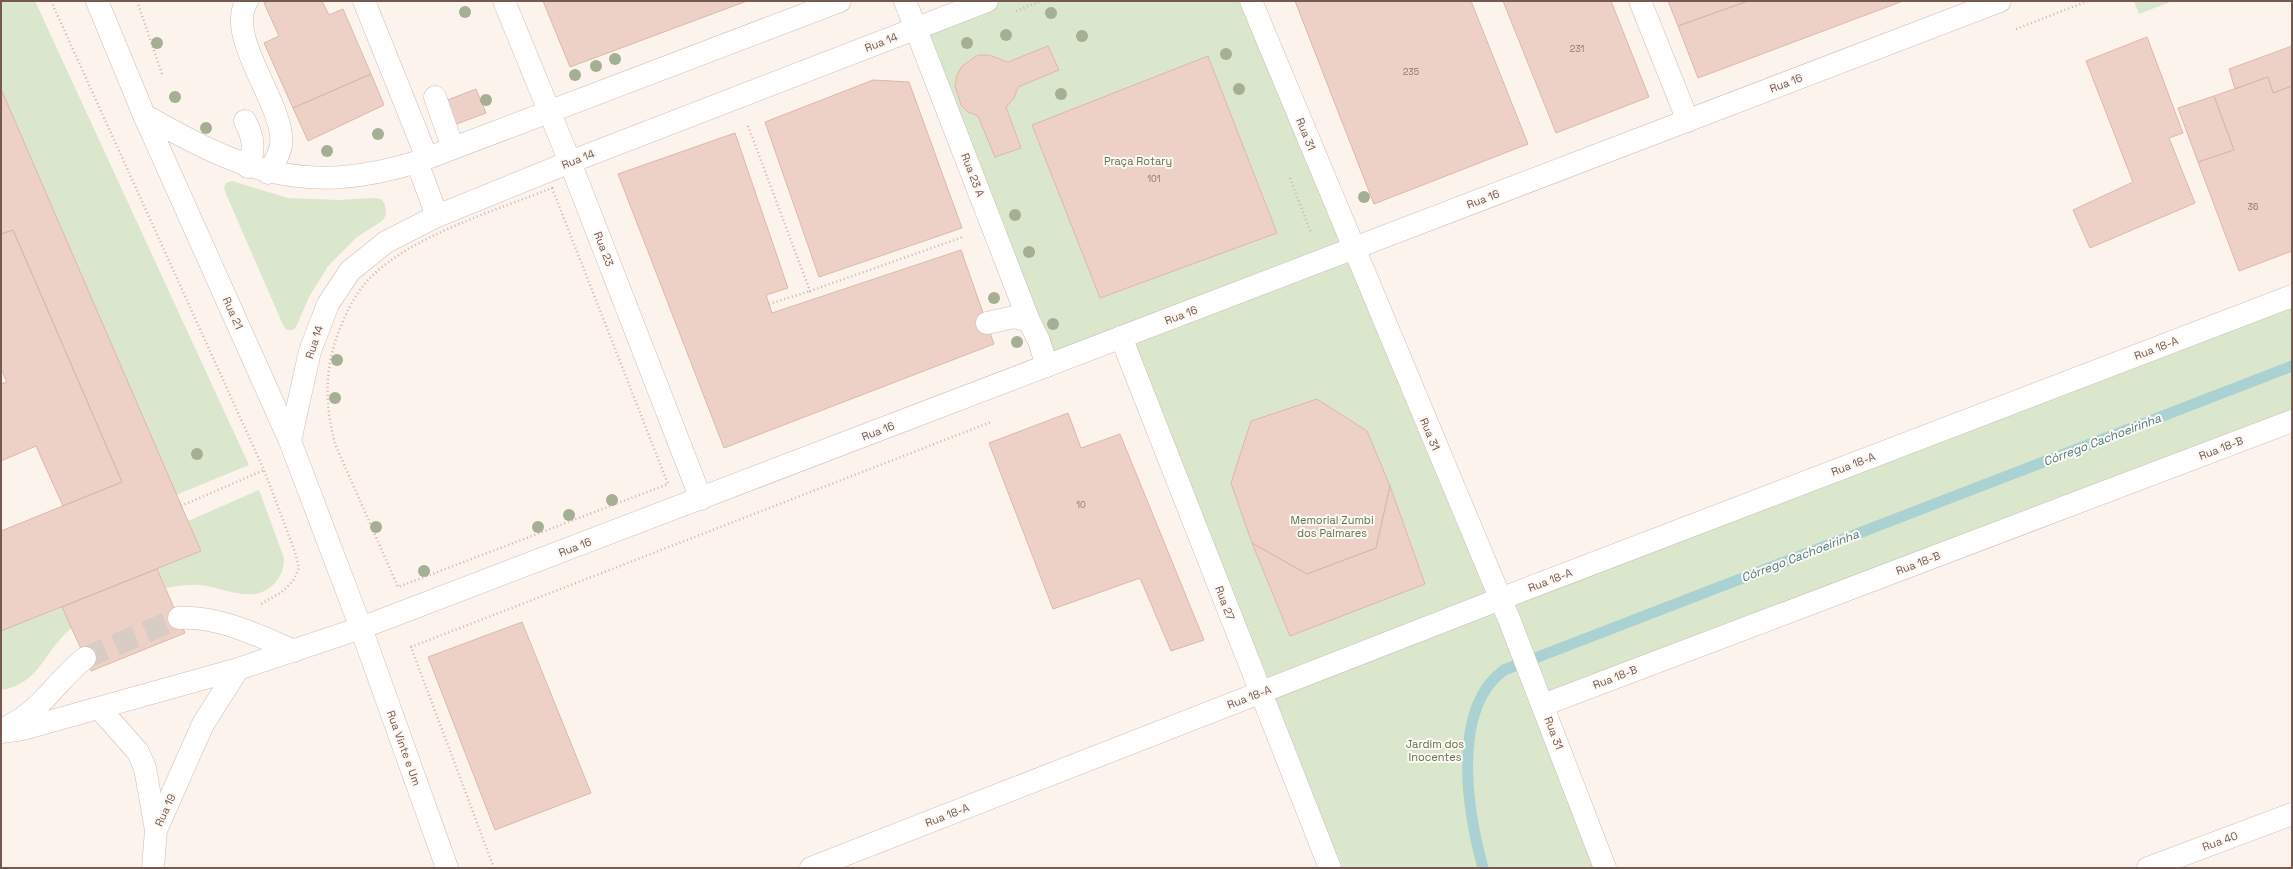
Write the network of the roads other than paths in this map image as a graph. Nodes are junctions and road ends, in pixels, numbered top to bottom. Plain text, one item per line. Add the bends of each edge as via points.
1 (97, 1) edge
2 (247, 1) edge
3 (364, 1) edge
4 (504, 1) edge
5 (840, 1) edge
6 (905, 1) edge
7 (987, 1) edge
8 (1251, 1) edge
9 (1640, 1) edge
10 (1999, 1) edge
11 (916, 28) junction
12 (435, 97) dead end
13 (549, 111) junction
14 (144, 114) junction
15 (245, 120) dead end
16 (1688, 120) junction
17 (454, 148) junction
18 (422, 160) junction
19 (570, 162) junction
20 (248, 167) junction
21 (268, 173) junction
22 (437, 216) junction
23 (1353, 249) junction
24 (2292, 296) edge
25 (1029, 321) junction
26 (987, 323) dead end
27 (1121, 337) junction
28 (1047, 366) junction
29 (2292, 421) edge
30 (290, 441) junction
31 (701, 499) junction
32 (1500, 599) junction
33 (179, 618) tunnel mouth
34 (361, 628) junction
35 (294, 651) junction
36 (85, 658) tunnel mouth
37 (238, 669) junction
38 (1260, 693) junction
39 (1540, 698) junction
40 (99, 708) junction
41 (1, 731) edge
42 (2292, 814) edge
43 (156, 830) junction
44 (153, 868) edge
45 (447, 868) edge
46 (811, 868) edge
47 (1330, 868) edge
48 (1605, 868) edge
49 (2148, 868) edge

1 - 14 street, Rua 21
2 - 21 street via 241,16 244,38 281,134 279,154
3 - 18 street
4 - 13 street, Rua 23
5 - 13 street
6 - 11 street, Rua 23 A
7 - 11 street, Rua 14
8 - 23 street, Rua 31
9 - 16 street
10 - 16 street, Rua 16
11 - 19 street, Rua 14
11 - 25 street, Rua 23 A
12 - 17 street
13 - 17 street
13 - 19 street, Rua 23
14 - 20 street via 211,152
14 - 30 street, Rua 21
15 - 20 street via 254,146
16 - 23 street, Rua 16
17 - 18 street
18 - 21 street via 393,170 342,177 314,178
18 - 22 street
19 - 22 street, Rua 14
19 - 31 street, Rua 23
20 - 21 street
22 - 30 street, Rua 14 via 386,242 350,271 337,288 310,351
23 - 27 street, Rua 16
23 - 32 street, Rua 31
24 - 32 street, Rua 18-A
25 - 26 street via 1014,317
25 - 28 street, Rua 23 A
27 - 28 street, Rua 16
27 - 38 street, Rua 27
28 - 31 street, Rua 16
29 - 39 street, Rua 18-B
30 - 34 street, Rua 21
31 - 34 street, Rua 16
32 - 38 street, Rua 18-A
32 - 39 street, Rua 31
33 - 35 street via 207,619 224,623
34 - 35 street, Rua 16
34 - 45 street, Rua Vinte e Um
35 - 37 street, Rua 16
36 - 41 street via 63,677 33,710
37 - 40 street, Rua 16
37 - 43 street, Rua 19 via 203,724
38 - 46 street, Rua 18-A
38 - 47 street, Rua 27
39 - 48 street, Rua 31
40 - 41 street, Rua 16 via 23,728
40 - 43 street, Rua 19 via 138,752 145,768
42 - 49 street, Rua 40
43 - 44 street

